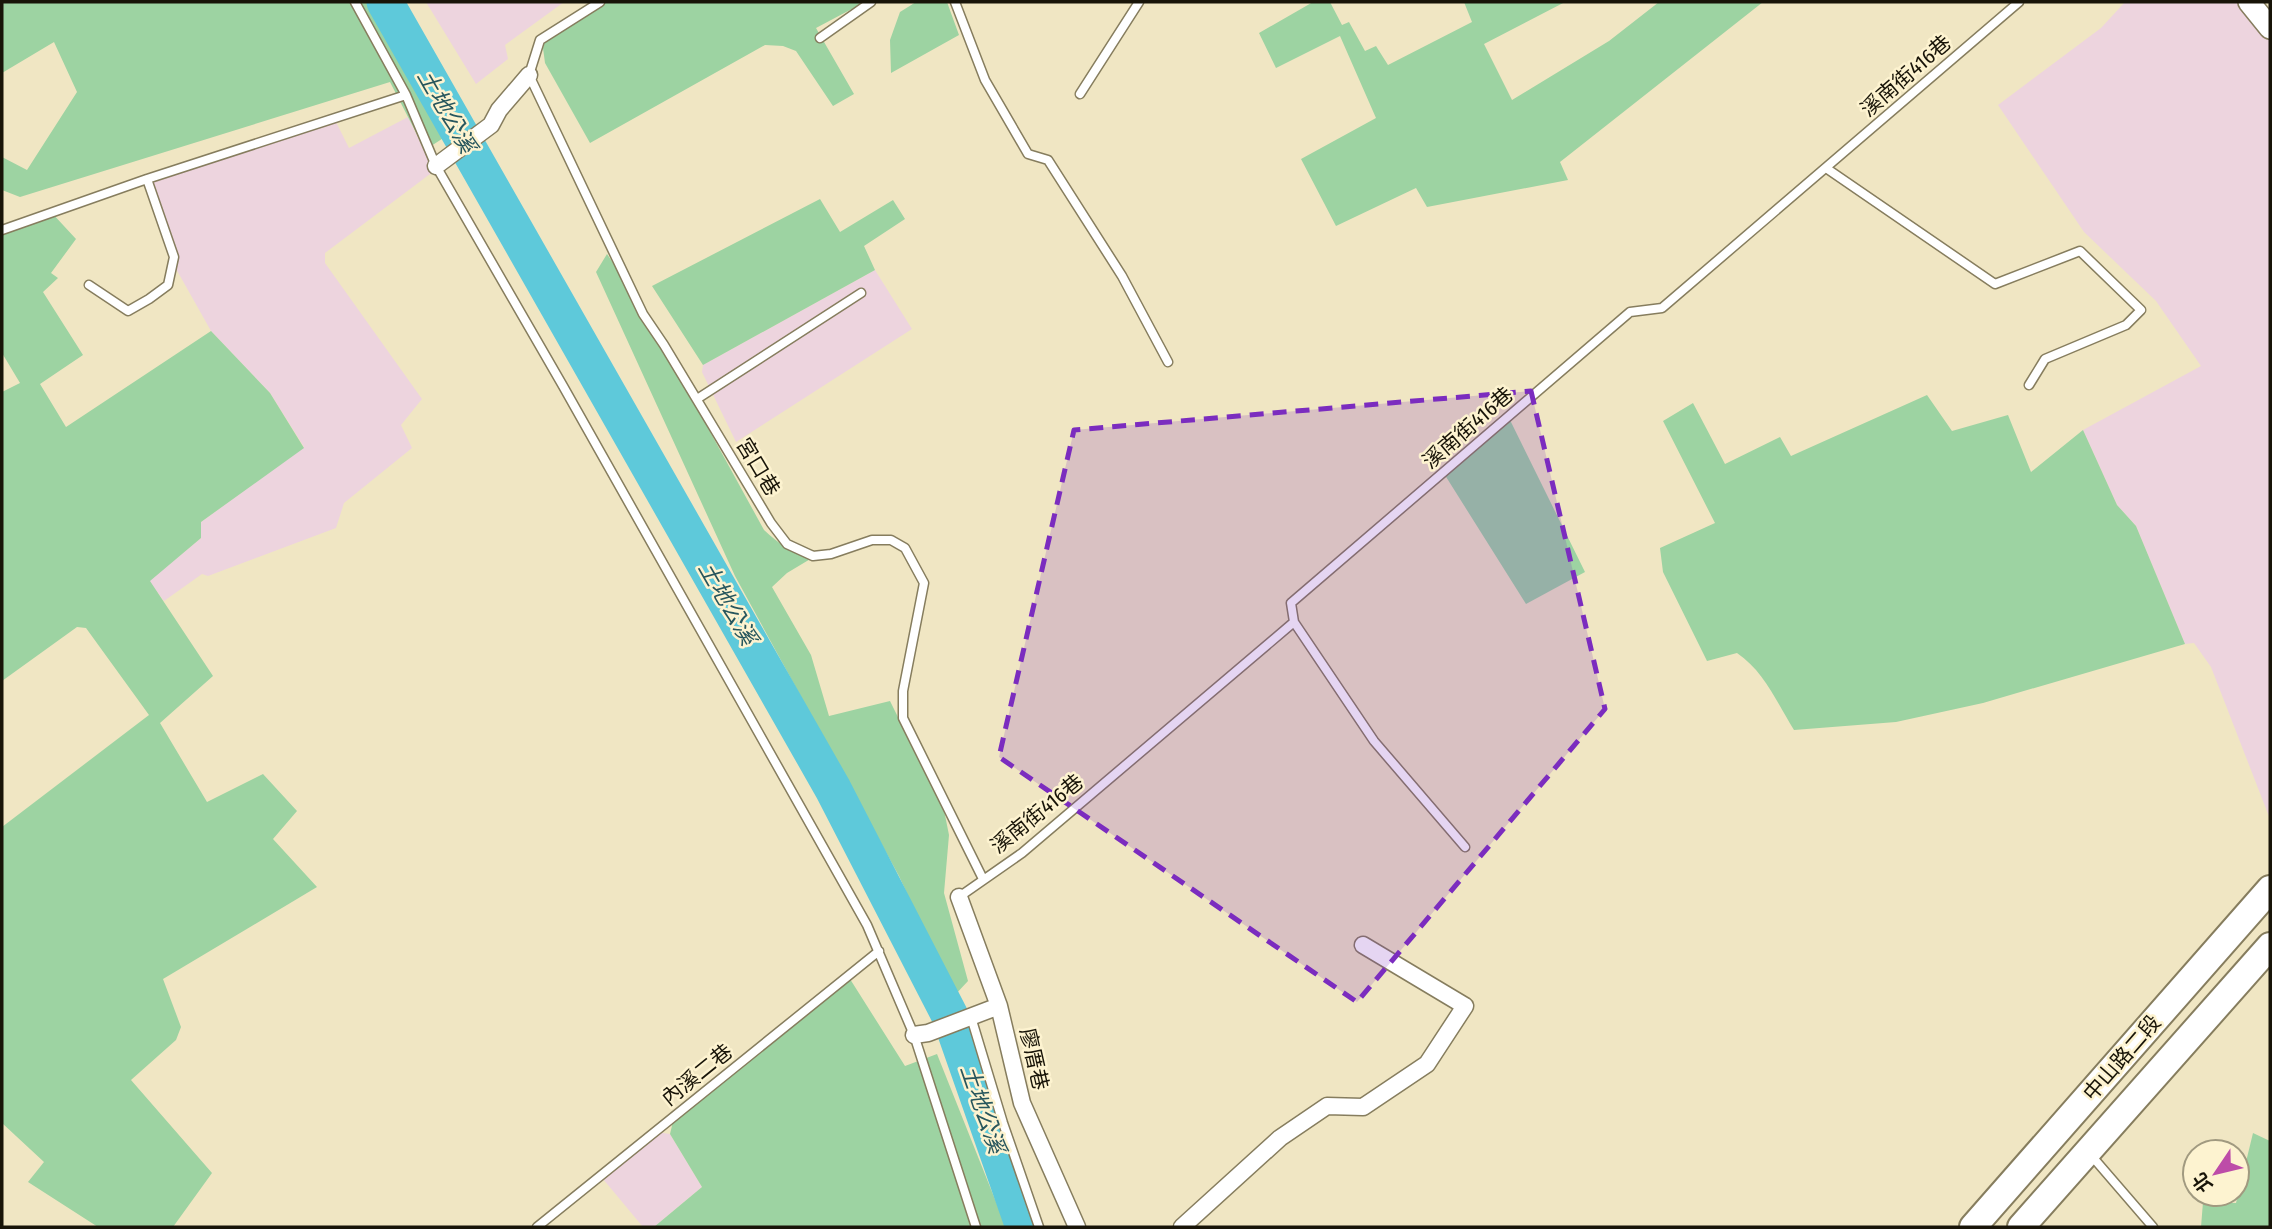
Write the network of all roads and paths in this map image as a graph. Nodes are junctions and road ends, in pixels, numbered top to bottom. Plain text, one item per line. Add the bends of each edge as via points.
1 (355, 2) edge
2 (600, 2) edge
3 (871, 2) edge
4 (955, 2) edge
5 (1139, 2) edge
6 (2018, 2) edge
7 (2249, 2) edge
8 (2270, 28) edge
9 (820, 37) dead end
10 (529, 75) junction
11 (1080, 94) dead end
12 (406, 95) junction
13 (436, 166) junction
14 (1826, 168) junction
15 (147, 179) junction
16 (3, 226) edge
17 (89, 285) dead end
18 (861, 293) dead end
19 (1168, 362) dead end
20 (2029, 385) dead end
21 (697, 399) junction
22 (1294, 622) junction
23 (1465, 847) dead end
24 (983, 878) junction
25 (2270, 889) edge
26 (959, 897) joint
27 (1363, 945) dead end
28 (2270, 946) edge
29 (879, 951) junction
30 (999, 1006) junction
31 (971, 1017) junction
32 (921, 1034) junction
33 (2089, 1151) junction
34 (537, 1227) edge
35 (976, 1227) edge
36 (1039, 1227) edge
37 (1077, 1227) edge
38 (1182, 1227) edge
39 (1973, 1227) edge
40 (2021, 1227) edge
41 (2153, 1227) edge

1 - 12 lane
2 - 10 lane via 540,40
3 - 9 lane
4 - 19 lane via 985,80 1003,112 1028,154 1048,160 1122,276
5 - 11 lane
6 - 14 lane, 溪南街416巷
7 - 8 street
10 - 13 street via 491,125
10 - 21 lane, 宮口巷 via 643,314
12 - 13 lane
12 - 15 lane
13 - 29 lane
14 - 20 lane via 1995,284 2080,251 2141,310 2126,325 2045,359
14 - 22 lane, 溪南街416巷 via 1662,308 1630,312 1291,603
15 - 16 lane
15 - 17 lane via 174,257 167,285 128,311
18 - 21 lane
21 - 24 lane, 宮口巷 via 787,544 813,556 872,540 891,540 905,548 924,583 903,691 903,718
22 - 23 lane via 1374,741
22 - 24 lane, 溪南街416巷 via 1022,853
24 - 26 lane, 溪南街416巷
25 - 39 main road, 中山路二段
26 - 30 street, 廖厝巷
27 - 38 street via 1465,1006 1427,1064 1363,1107 1327,1106 1279,1138
28 - 33 main road, 中山路二段
29 - 32 lane
29 - 34 lane, 內溪二巷
30 - 31 street
30 - 37 street, 廖厝巷 via 1022,1103
31 - 32 street
31 - 36 lane
32 - 35 lane
33 - 40 main road, 中山路二段
33 - 41 lane

